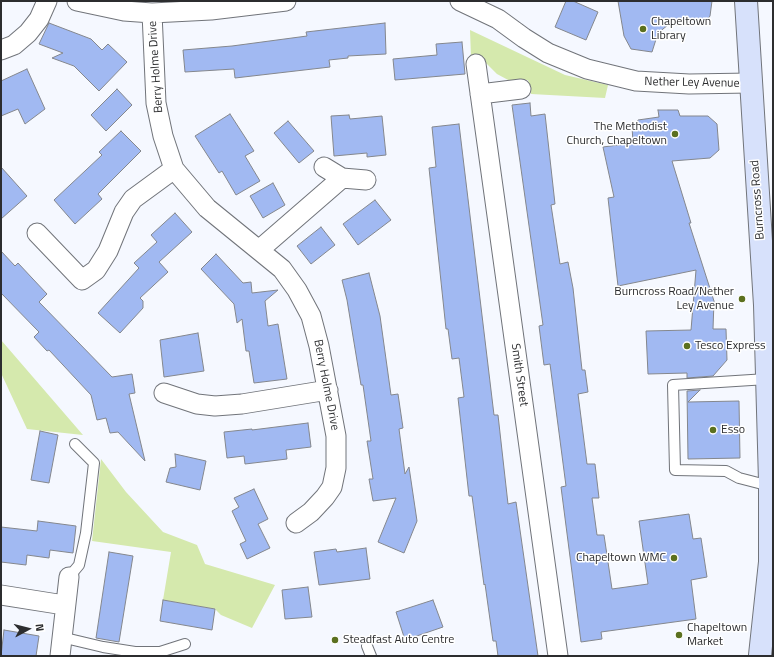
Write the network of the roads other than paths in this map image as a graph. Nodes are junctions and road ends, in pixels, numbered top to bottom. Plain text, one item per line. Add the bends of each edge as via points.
1 (47, 1) edge
2 (76, 1) edge
3 (286, 1) edge
4 (746, 1) edge
5 (469, 3) edge
6 (152, 13) junction
7 (1, 50) edge
8 (476, 64) dead end
9 (750, 83) junction
10 (521, 89) dead end
11 (480, 94) junction
12 (324, 167) dead end
13 (174, 169) junction
14 (342, 178) junction
15 (366, 180) dead end
16 (37, 233) dead end
17 (259, 250) junction
18 (769, 305) edge
19 (768, 389) junction
20 (328, 390) junction
21 (164, 393) dead end
22 (773, 429) edge
23 (76, 444) dead end
24 (771, 487) edge
25 (296, 523) dead end
26 (69, 577) joint
27 (1, 595) edge
28 (64, 604) junction
29 (773, 628) edge
30 (61, 637) junction
31 (185, 644) dead end
32 (367, 646) dead end
33 (60, 656) edge
34 (371, 656) edge
35 (558, 656) edge
36 (759, 656) edge

1 - 7 street via 28,33 14,45
2 - 6 street via 124,11
3 - 6 street via 211,10
4 - 9 main road, Burncross Road
5 - 9 street, Nether Ley Avenue via 548,53 587,69 636,81 689,84
6 - 13 street, Berry Holme Drive via 156,103
8 - 11 street, Smith Street
9 - 18 main road, Burncross Road
10 - 11 street
11 - 35 street, Smith Street
12 - 14 street
13 - 16 street via 133,199 96,270 82,280
13 - 17 street, Berry Holme Drive via 207,208
14 - 15 street
14 - 17 street
17 - 20 street, Berry Holme Drive via 282,270 297,290 311,316
18 - 19 main road, Burncross Road
19 - 22 main road, Burncross Road
19 - 24 main road, Burncross Road
19 - 24 lane via 673,385 674,462 675,470 726,471 739,478
20 - 21 street via 215,406 197,404
20 - 25 street, Berry Holme Drive via 336,436 336,476 325,497 312,512
23 - 26 lane via 94,463 86,533 79,564
24 - 36 main road, Burncross Road via 770,562
26 - 28 street
27 - 28 street
28 - 30 street
29 - 36 main road
30 - 31 lane via 134,652 160,652
30 - 33 street
32 - 34 lane

